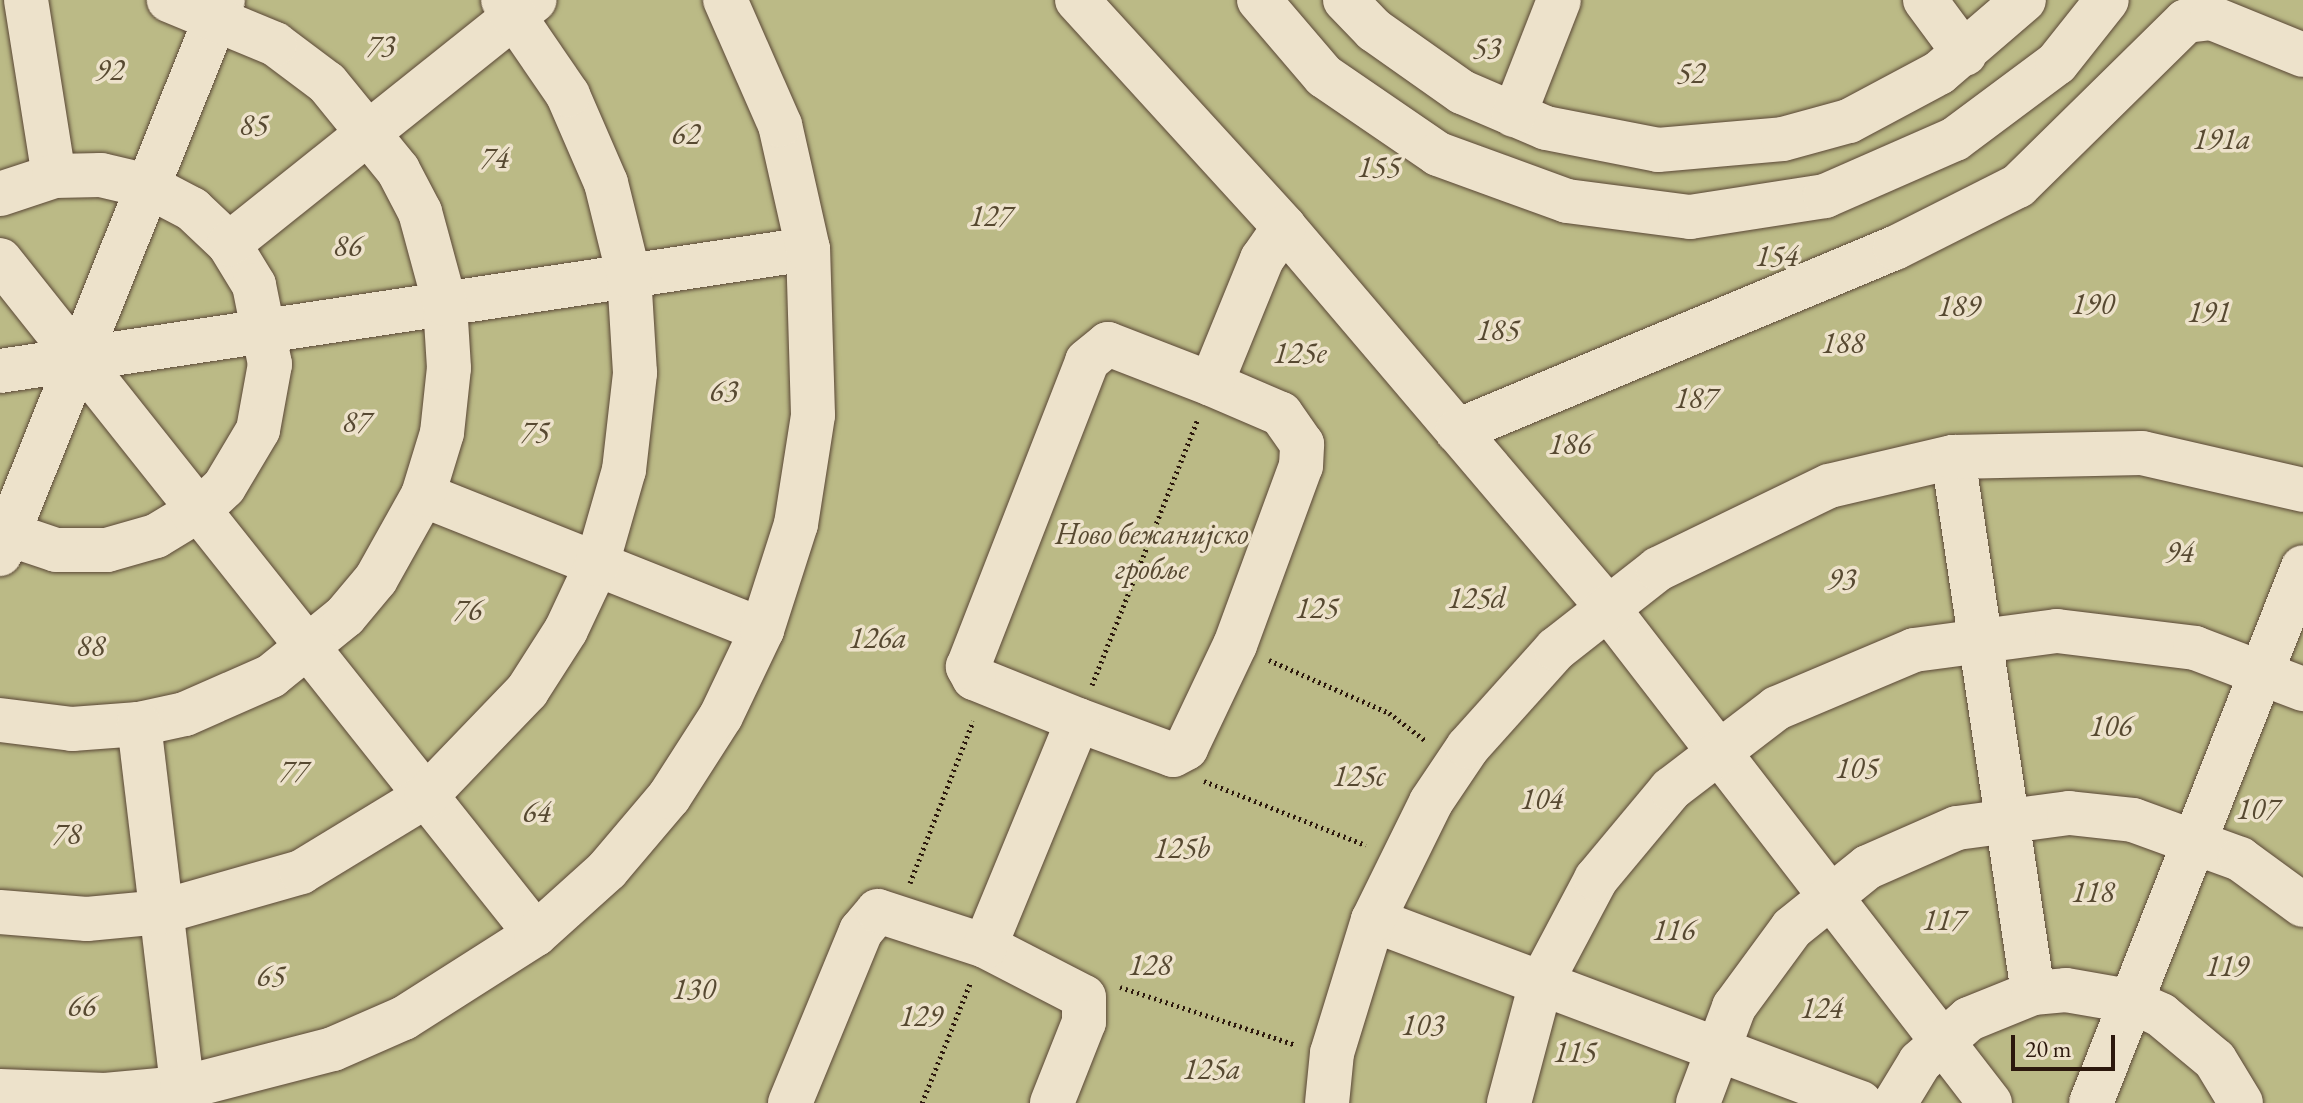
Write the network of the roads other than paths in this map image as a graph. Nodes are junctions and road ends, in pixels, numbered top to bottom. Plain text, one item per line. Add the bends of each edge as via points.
1 (26, 0) edge
2 (169, 0) edge
3 (725, 0) edge
4 (1077, 0) edge
5 (1259, 0) edge
6 (1345, 0) edge
7 (1559, 0) edge
8 (1925, 0) edge
9 (2024, 0) edge
10 (2107, 0) edge
11 (518, 5) edge
12 (220, 7) edge
13 (1965, 54) junction
14 (2303, 55) edge
15 (1514, 115) junction
16 (371, 130) junction
17 (54, 176) junction
18 (148, 186) junction
19 (0, 194) edge
20 (1284, 227) junction
21 (229, 244) junction
22 (808, 249) junction
23 (0, 260) edge
24 (629, 276) junction
25 (445, 304) junction
26 (267, 331) junction
27 (79, 359) junction
28 (0, 371) edge
29 (1211, 384) junction
30 (1457, 431) junction
31 (1953, 457) junction
32 (2303, 490) edge
33 (423, 495) junction
34 (199, 510) junction
35 (2, 540) edge
36 (597, 564) junction
37 (2303, 567) edge
38 (1606, 606) junction
39 (762, 630) junction
40 (1978, 638) junction
41 (309, 648) junction
42 (2261, 669) junction
43 (2303, 689) edge
44 (0, 720) edge
45 (1078, 720) junction
46 (139, 724) junction
47 (1715, 750) junction
48 (426, 796) junction
49 (2005, 817) junction
50 (2195, 838) junction
51 (1828, 895) junction
52 (2303, 905) edge
53 (0, 912) edge
54 (161, 912) junction
55 (1373, 920) junction
56 (536, 934) junction
57 (985, 946) junction
58 (1541, 983) junction
59 (2033, 993) junction
60 (2130, 1001) junction
61 (1940, 1040) junction
62 (1715, 1048) junction
63 (0, 1091) edge
64 (183, 1095) edge
65 (790, 1103) edge
66 (1052, 1103) edge
67 (1327, 1103) edge
68 (1509, 1103) edge
69 (1698, 1103) edge
70 (1861, 1103) edge
71 (1895, 1103) edge
72 (1990, 1103) edge
73 (2091, 1103) edge
74 (2241, 1103) edge

1 - 17 lane
2 - 12 lane
3 - 22 lane via 780,125
4 - 20 lane
5 - 10 lane via 1324,76 1438,154 1567,201 1690,217 1825,196 1955,139 2057,63
6 - 15 lane via 1419,65
7 - 15 lane
8 - 13 lane
9 - 13 lane
11 - 16 lane
11 - 24 lane via 568,95 606,183
12 - 16 lane via 317,75
12 - 18 lane
13 - 15 lane via 1884,106 1783,139 1658,150 1602,142
14 - 30 lane via 2212,18 2186,21 2018,186 1895,248
16 - 21 lane
16 - 25 lane via 420,212
17 - 18 lane via 101,175
17 - 19 lane
18 - 21 lane via 192,209
18 - 27 lane
20 - 29 lane via 1262,259
20 - 30 lane
21 - 26 lane via 254,285
22 - 24 lane
22 - 39 lane via 816,359 807,470
23 - 27 lane
24 - 25 lane
24 - 36 lane via 635,373 624,470
25 - 26 lane
25 - 33 lane via 449,368 442,433
26 - 27 lane
26 - 34 lane via 270,364 258,430 230,478
27 - 28 lane
27 - 34 lane
27 - 35 lane
29 - 45 lane via 1281,414 1302,444 1301,466 1235,645 1186,748 1173,755
29 - 45 lane via 1108,344 1087,361 969,653 974,678
30 - 38 lane
31 - 32 lane via 2142,453
31 - 38 lane via 1891,469 1770,509
31 - 40 lane
33 - 36 lane
33 - 41 lane via 376,579
34 - 35 lane via 156,536 107,550 56,550
34 - 41 lane
36 - 39 lane
36 - 48 lane via 527,691
37 - 42 lane
38 - 47 lane
38 - 55 lane via 1510,697 1457,763 1400,859
39 - 56 lane via 721,716 669,797 607,870
40 - 42 lane via 2126,635
40 - 47 lane via 1844,675
40 - 49 lane
41 - 46 lane via 229,697
41 - 48 lane
42 - 43 lane
42 - 50 lane
44 - 46 lane via 72,729
45 - 57 lane
46 - 54 lane
47 - 51 lane
47 - 58 lane via 1631,832 1596,879
48 - 54 lane via 301,872
48 - 56 lane
49 - 50 lane via 2108,817
49 - 51 lane via 1911,844
49 - 59 lane
50 - 52 lane
50 - 60 lane
51 - 61 lane
51 - 62 lane via 1760,965
53 - 54 lane via 87,919
54 - 64 lane
55 - 58 lane
55 - 67 lane via 1332,1053
56 - 64 lane via 473,979 347,1043
57 - 65 lane via 898,913 878,911 861,931
57 - 66 lane via 1084,997 1084,1022
58 - 62 lane
58 - 68 lane
59 - 60 lane
59 - 61 lane via 1969,1019
60 - 73 lane
60 - 74 lane via 2190,1035
61 - 71 lane
61 - 72 lane
62 - 69 lane
62 - 70 lane
63 - 64 lane

